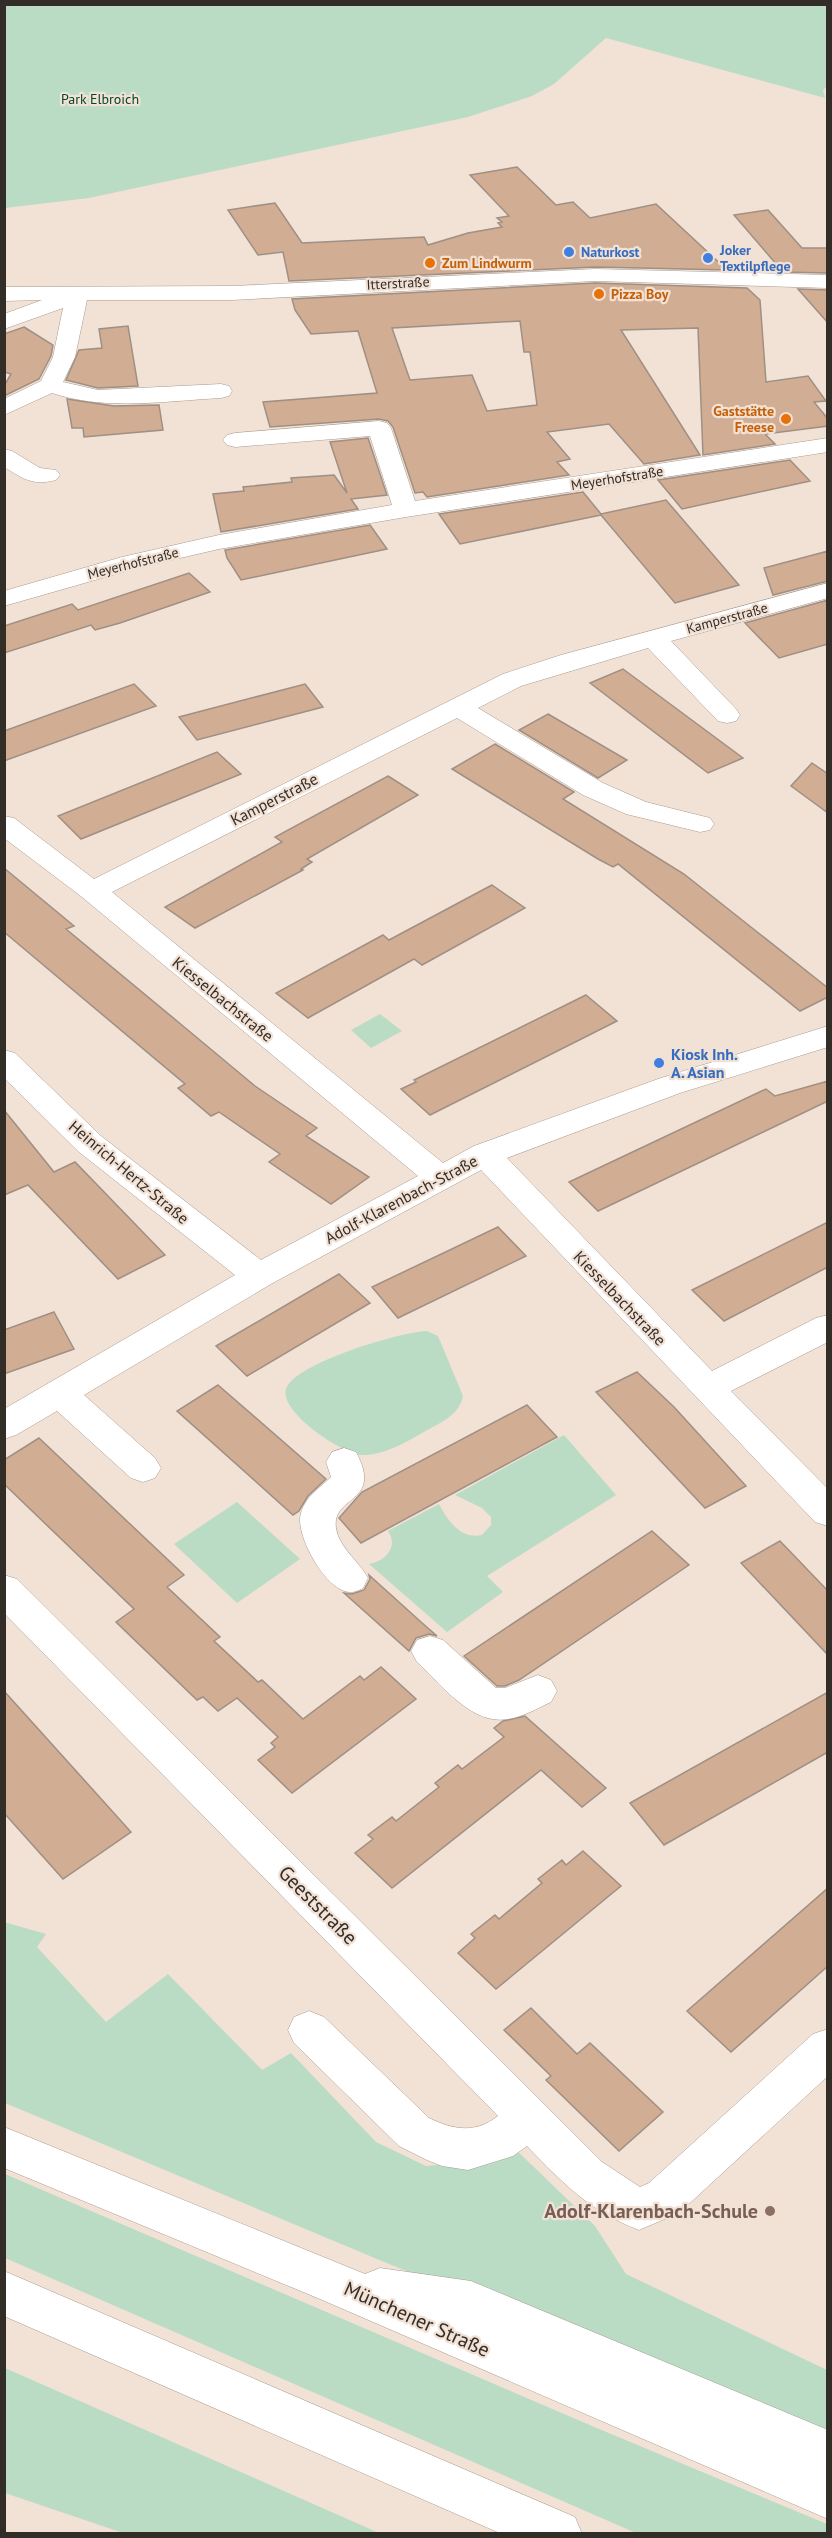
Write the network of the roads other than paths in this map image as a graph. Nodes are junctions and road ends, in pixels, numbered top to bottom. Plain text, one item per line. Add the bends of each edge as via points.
1 (828, 282) edge
2 (4, 294) edge
3 (77, 294) junction
4 (4, 322) edge
5 (50, 385) junction
6 (221, 391) dead end
7 (4, 408) edge
8 (235, 440) dead end
9 (828, 445) edge
10 (4, 456) edge
11 (48, 475) dead end
12 (406, 510) junction
13 (828, 590) edge
14 (4, 599) edge
15 (653, 638) junction
16 (458, 708) junction
17 (727, 714) dead end
18 (4, 824) edge
19 (699, 824) dead end
20 (92, 891) junction
21 (828, 1036) edge
22 (4, 1060) edge
23 (485, 1154) junction
24 (440, 1177) junction
25 (259, 1276) junction
26 (828, 1327) edge
27 (709, 1387) junction
28 (60, 1393) junction
29 (4, 1426) edge
30 (344, 1462) dead end
31 (144, 1468) dead end
32 (828, 1512) edge
33 (350, 1578) dead end
34 (4, 1589) edge
35 (430, 1651) dead end
36 (538, 1691) dead end
37 (309, 2030) dead end
38 (828, 2048) edge
39 (530, 2118) junction
40 (4, 2147) edge
41 (336, 2284) junction
42 (4, 2293) edge
43 (828, 2454) edge
44 (828, 2496) edge
45 (558, 2534) edge

1 - 3 main road, Itterstraße via 595,275 232,292
2 - 3 main road, Itterstraße
3 - 4 main road
3 - 5 main road via 64,357
5 - 6 main road via 98,397
5 - 7 main road
8 - 12 main road via 379,428
9 - 12 main road, Meyerhofstraße
10 - 11 main road via 36,477
12 - 14 main road, Meyerhofstraße via 145,558
13 - 15 main road, Kamperstraße
15 - 16 main road, Kamperstraße via 542,669
15 - 17 main road
16 - 19 main road via 593,789 636,807
16 - 20 main road, Kamperstraße
18 - 20 main road, Kiesselbachstraße
20 - 24 main road, Kiesselbachstraße
21 - 23 main road, Adolf-Klarenbach-Straße via 669,1086
22 - 25 main road, Heinrich-Hertz-Straße via 90,1144
23 - 24 main road, Adolf-Klarenbach-Straße
23 - 27 main road, Kiesselbachstraße
24 - 25 main road, Adolf-Klarenbach-Straße
25 - 28 main road, Adolf-Klarenbach-Straße
26 - 27 main road
27 - 32 main road, Kiesselbachstraße
28 - 29 main road, Adolf-Klarenbach-Straße
28 - 31 main road
30 - 33 main road via 348,1474 345,1485 322,1506 318,1518 322,1540
34 - 39 main road, Geeststraße
35 - 36 main road via 487,1703 507,1704
37 - 39 main road via 414,2132 442,2146 468,2150 498,2142
38 - 39 main road, Geeststraße via 664,2198 639,2209 587,2177
40 - 41 main road, Münchener Straße
41 - 43 main road via 471,2303
41 - 44 main road, Münchener Straße
42 - 45 main road

